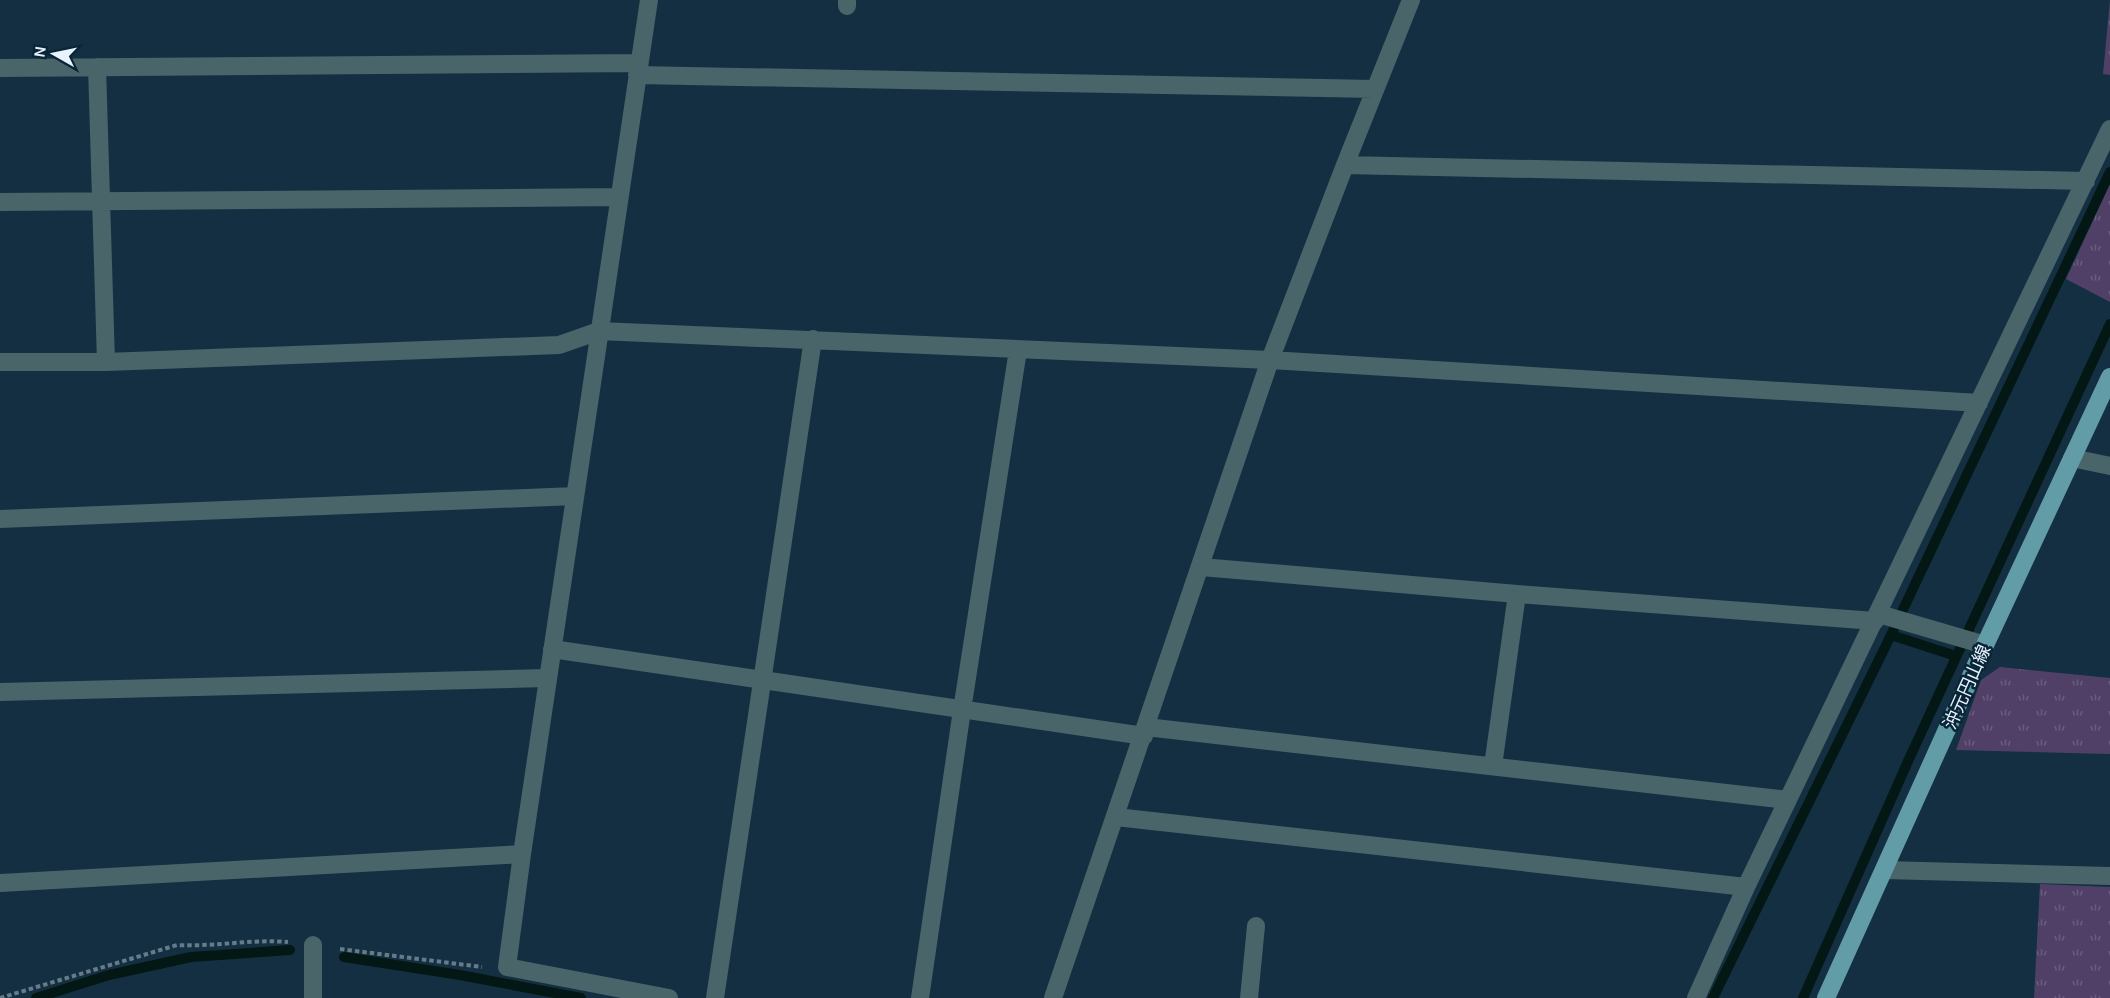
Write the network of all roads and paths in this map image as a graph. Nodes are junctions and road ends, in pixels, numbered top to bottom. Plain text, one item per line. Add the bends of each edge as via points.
1 (650, 0) edge
2 (1411, 0) edge
3 (96, 67) junction
4 (0, 68) edge
5 (638, 69) junction
6 (1375, 89) junction
7 (2110, 129) edge
8 (1345, 165) junction
9 (2086, 181) junction
10 (619, 197) junction
11 (102, 201) junction
12 (0, 202) edge
13 (599, 331) junction
14 (813, 339) junction
15 (1018, 350) junction
16 (1270, 360) junction
17 (106, 362) junction
18 (0, 363) edge
19 (2110, 376) edge
20 (1979, 403) junction
21 (2072, 458) junction
22 (2110, 466) edge
23 (574, 496) junction
24 (0, 519) edge
25 (1201, 567) junction
26 (1517, 594) junction
27 (1888, 619) junction
28 (1971, 641) junction
29 (552, 649) junction
30 (548, 678) junction
31 (762, 681) junction
32 (0, 692) edge
33 (962, 710) junction
34 (1145, 732) junction
35 (1493, 766) junction
36 (1788, 800) junction
37 (1116, 817) junction
38 (522, 854) junction
39 (1884, 870) junction
40 (2110, 876) edge
41 (0, 883) edge
42 (1746, 887) junction
43 (1256, 926) dead end
44 (313, 945) junction
45 (507, 967) junction
46 (0, 998) edge
47 (313, 998) edge
48 (669, 998) edge
49 (715, 998) edge
50 (920, 998) edge
51 (1053, 998) edge
52 (1249, 998) edge
53 (1696, 998) edge
54 (1826, 998) edge

1 - 5 street
2 - 6 street
3 - 4 street
3 - 5 street
3 - 11 street
5 - 6 street
5 - 10 street
6 - 8 street
7 - 9 street
8 - 9 street
8 - 16 street
9 - 20 street
10 - 11 street
10 - 13 street
11 - 12 street
11 - 17 street
13 - 14 street
13 - 17 street via 560,345
13 - 23 street
14 - 15 street
14 - 31 street
15 - 16 street
15 - 33 street
16 - 20 street
16 - 25 street
17 - 18 street
19 - 21 main road, 沖元円山線
20 - 27 street
21 - 22 street
21 - 28 main road, 沖元円山線
23 - 24 street
23 - 29 street
25 - 26 street
25 - 34 street
26 - 27 street
26 - 35 street
27 - 28 street
27 - 36 street
28 - 39 main road, 沖元円山線
29 - 30 street
29 - 31 street
30 - 32 street
30 - 38 street
31 - 33 street
31 - 49 street
33 - 34 street
33 - 50 street
34 - 35 street
34 - 37 street
35 - 36 street
36 - 42 street
37 - 42 street
37 - 51 street
38 - 41 street
38 - 45 street
39 - 40 street
39 - 54 main road, 沖元円山線
42 - 53 street
43 - 52 street
44 - 45 path via 486,968
44 - 46 path via 266,940 177,945
44 - 47 street
45 - 48 street

